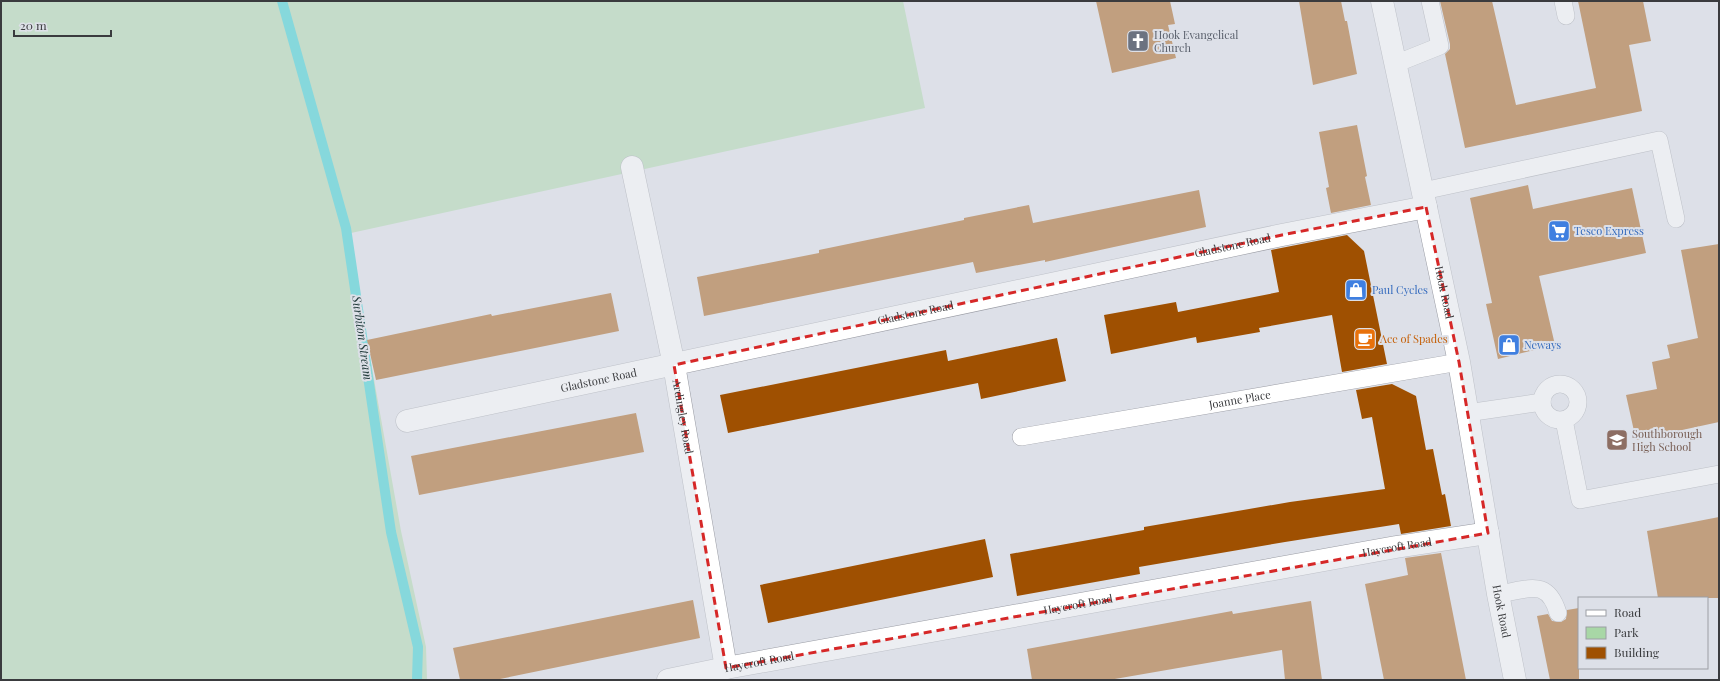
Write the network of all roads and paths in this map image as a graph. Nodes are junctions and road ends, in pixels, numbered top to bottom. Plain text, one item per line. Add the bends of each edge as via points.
1 (1382, 1) edge
2 (1430, 1) edge
3 (1394, 64) junction
4 (632, 167) dead end
5 (1424, 199) junction
6 (1676, 219) dead end
7 (1459, 362) junction
8 (674, 365) junction
9 (1542, 402) junction
10 (1467, 413) junction
11 (1564, 420) junction
12 (407, 421) dead end
13 (1021, 436) dead end
14 (1719, 474) edge
15 (1488, 533) junction
16 (1498, 594) junction
17 (1558, 613) dead end
18 (726, 668) junction
19 (668, 680) edge
20 (1515, 680) edge

1 - 3 street, Hook Road
2 - 3 lane via 1440,46
3 - 5 street, Hook Road
4 - 8 street, Ardingley Road
5 - 6 lane via 1659,140
5 - 7 street, Hook Road
5 - 8 street, Gladstone Road via 1274,236
7 - 10 street, Hook Road
7 - 13 lane, Joanne Place
8 - 12 street, Gladstone Road
8 - 18 street, Ardingley Road
9 - 10 lane
9 - 11 lane via 1544,412 1548,416 1553,420
9 - 11 lane via 1543,396 1551,386 1570,386 1578,396 1578,409 1570,419
10 - 15 street, Hook Road
11 - 14 lane via 1580,500
15 - 16 street, Hook Road
15 - 18 street, Haycroft Road via 1396,547
16 - 17 lane via 1540,588 1548,592
16 - 20 street, Hook Road
18 - 19 street, Haycroft Road

